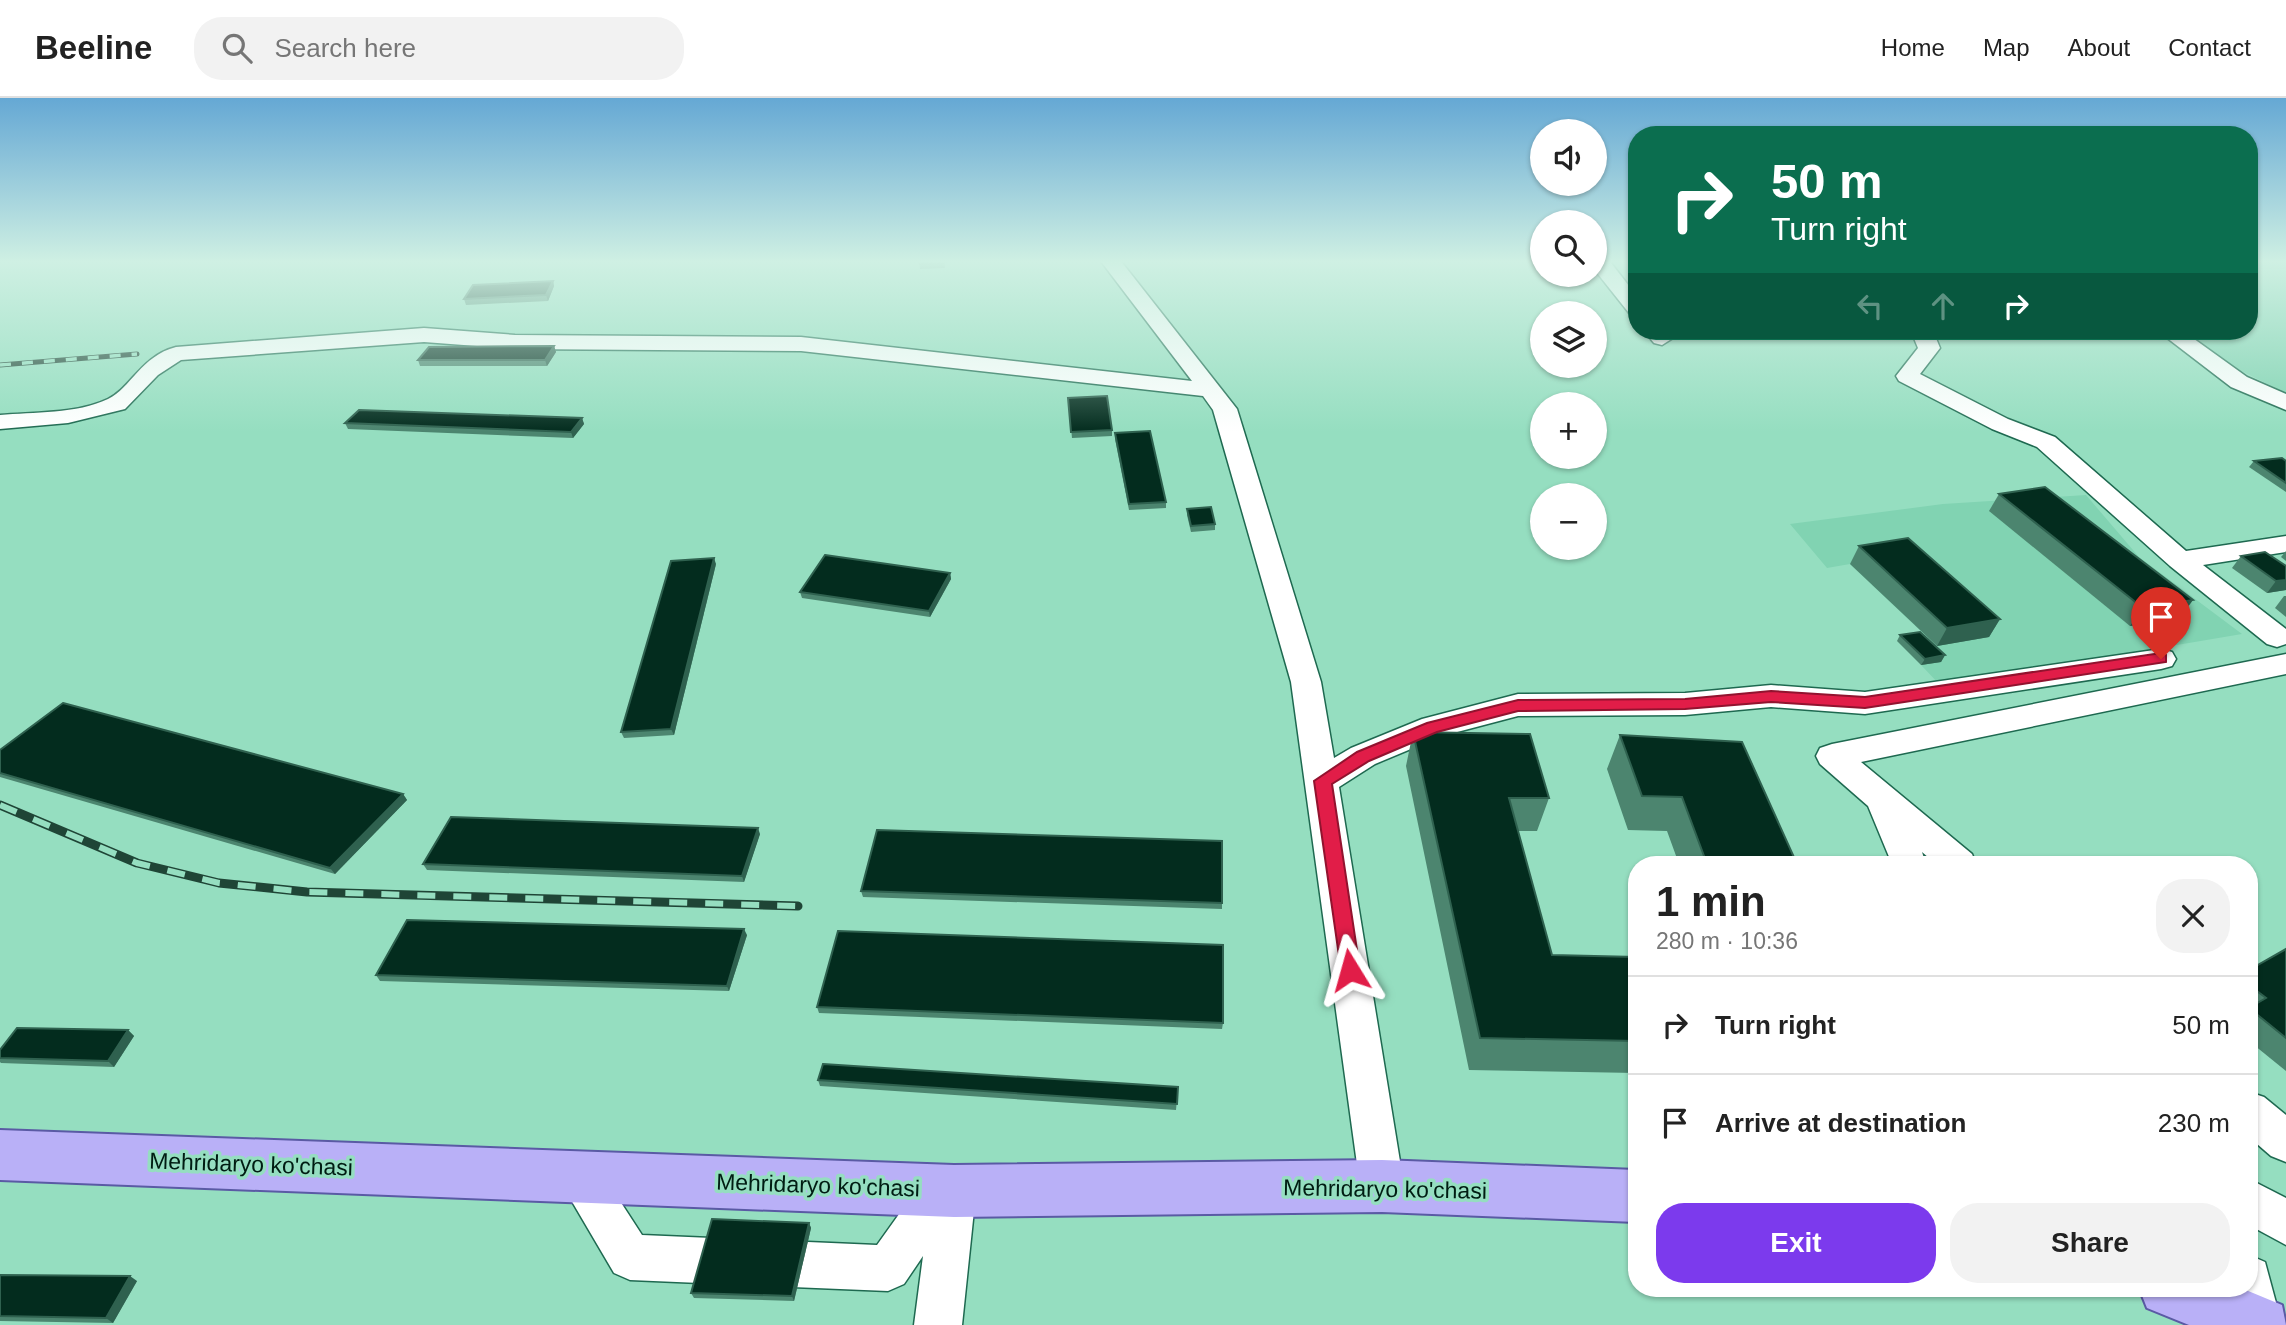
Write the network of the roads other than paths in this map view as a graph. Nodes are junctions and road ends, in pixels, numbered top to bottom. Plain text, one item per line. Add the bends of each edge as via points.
1 (1155, 317) edge
2 (1926, 340) edge
3 (2181, 340) edge
4 (1212, 390) junction
5 (2286, 403) edge
6 (0, 422) edge
7 (2286, 544) edge
8 (2180, 561) junction
9 (2282, 651) edge
10 (2161, 659) dead end
11 (1323, 781) junction
12 (1882, 798) junction
13 (1906, 856) edge
14 (1950, 856) edge
15 (2258, 1119) edge
16 (2286, 1142) edge
17 (0, 1155) edge
18 (579, 1176) junction
19 (1381, 1186) junction
20 (949, 1190) junction
21 (1628, 1196) edge
22 (2258, 1206) edge
23 (2286, 1223) edge
24 (2205, 1297) edge
25 (2256, 1309) edge
26 (939, 1325) edge

1 - 4 street
2 - 8 street via 1929,348 1907,376 2046,442
3 - 5 street via 2239,382
4 - 6 street via 802,344 515,342 425,335 176,354 150,370 117,404 68,416
4 - 11 street via 1225,409 1306,682
7 - 8 street
8 - 9 street
9 - 12 street via 1832,756
10 - 11 street via 1865,703 1771,696 1685,704 1518,705 1433,727 1363,756
11 - 19 street
12 - 13 street
12 - 14 street
15 - 16 street
17 - 18 main road, Мehridaryo ko'chasi
18 - 20 main road, Мehridaryo ko'chasi
18 - 20 street via 630,1257 755,1263 888,1268
19 - 20 main road, Мehridaryo ko'chasi
19 - 21 main road, Мehridaryo ko'chasi
20 - 26 street
22 - 23 street
24 - 25 main road

